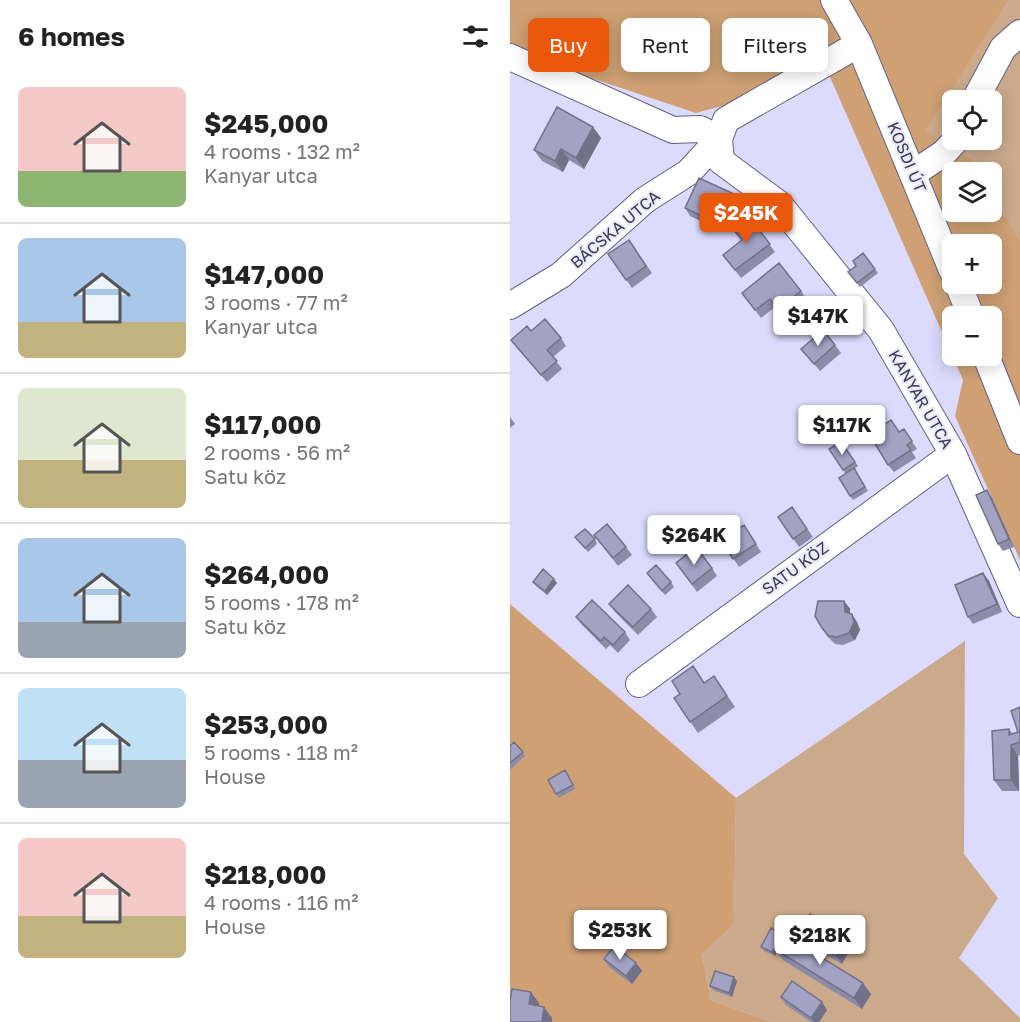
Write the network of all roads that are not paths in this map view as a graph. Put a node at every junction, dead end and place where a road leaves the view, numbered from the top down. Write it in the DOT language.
graph roads {
  1 [pos="834,0"];
  2 [pos="1020,33"];
  3 [pos="859,44"];
  4 [pos="510,57"];
  5 [pos="980,90"];
  6 [pos="719,139"];
  7 [pos="947,150"];
  8 [pos="915,173"];
  9 [pos="942,244"];
  10 [pos="510,306"];
  11 [pos="990,366"];
  12 [pos="1020,441"];
  13 [pos="953,454"];
  14 [pos="1020,604"];
  15 [pos="639,684"];
  1 -- 3 [label="street, KOSDI ÚT"];
  2 -- 5 [label="street"];
  3 -- 6 [label="street, BÁCSKA UTCA"];
  3 -- 8 [label="street, KOSDI ÚT"];
  4 -- 6 [label="street"];
  6 -- 10 [label="street, BÁCSKA UTCA"];
  6 -- 13 [label="street, KANYAR UTCA"];
  7 -- 8 [label="street"];
  8 -- 9 [label="street, KOSDI ÚT"];
  11 -- 12 [label="street"];
  13 -- 14 [label="street, KANYAR UTCA"];
  13 -- 15 [label="street, SATU KÖZ"];
}
